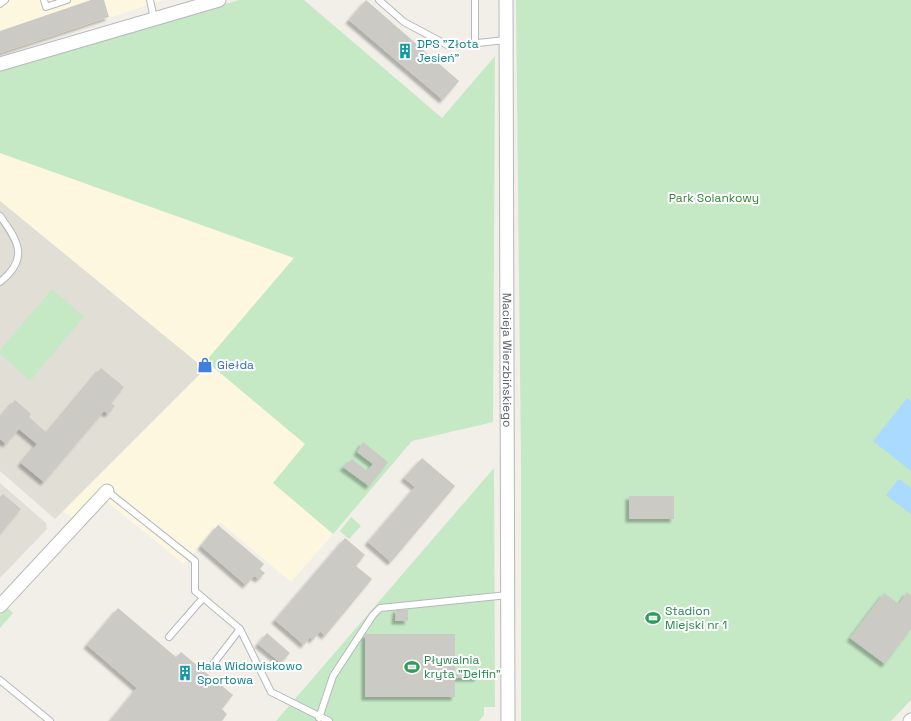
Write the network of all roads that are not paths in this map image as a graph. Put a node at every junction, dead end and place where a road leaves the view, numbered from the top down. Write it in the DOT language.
graph roads {
  1 [pos="44,0"];
  2 [pos="67,0"];
  3 [pos="150,0"];
  4 [pos="218,0"];
  5 [pos="379,0"];
  6 [pos="475,0"];
  7 [pos="506,0"];
  8 [pos="193,4"];
  9 [pos="154,19"];
  10 [pos="506,40"];
  11 [pos="474,44"];
  12 [pos="0,64"];
  13 [pos="0,216"];
  14 [pos="0,282"];
  15 [pos="107,491"];
  16 [pos="508,595"];
  17 [pos="203,598"];
  18 [pos="0,606"];
  19 [pos="240,629"];
  20 [pos="169,637"];
  21 [pos="210,668"];
  22 [pos="0,680"];
  23 [pos="319,718"];
  24 [pos="50,721"];
  25 [pos="329,721"];
  26 [pos="508,721"];
  1 -- 2 [label="lane"];
  3 -- 9 [label="lane"];
  4 -- 8 [label="street"];
  5 -- 11 [label="lane"];
  6 -- 11 [label="lane"];
  7 -- 10 [label="street, Macieja Wierzbińskiego"];
  8 -- 9 [label="street"];
  9 -- 12 [label="street"];
  10 -- 11 [label="lane"];
  10 -- 16 [label="street, Macieja Wierzbińskiego"];
  13 -- 14 [label="lane"];
  15 -- 17 [label="lane"];
  15 -- 18 [label="street"];
  16 -- 23 [label="lane"];
  16 -- 26 [label="street, Macieja Wierzbińskiego"];
  17 -- 19 [label="lane"];
  17 -- 20 [label="lane"];
  19 -- 21 [label="lane"];
  19 -- 23 [label="lane"];
  22 -- 24 [label="lane"];
  23 -- 25 [label="lane"];
}
